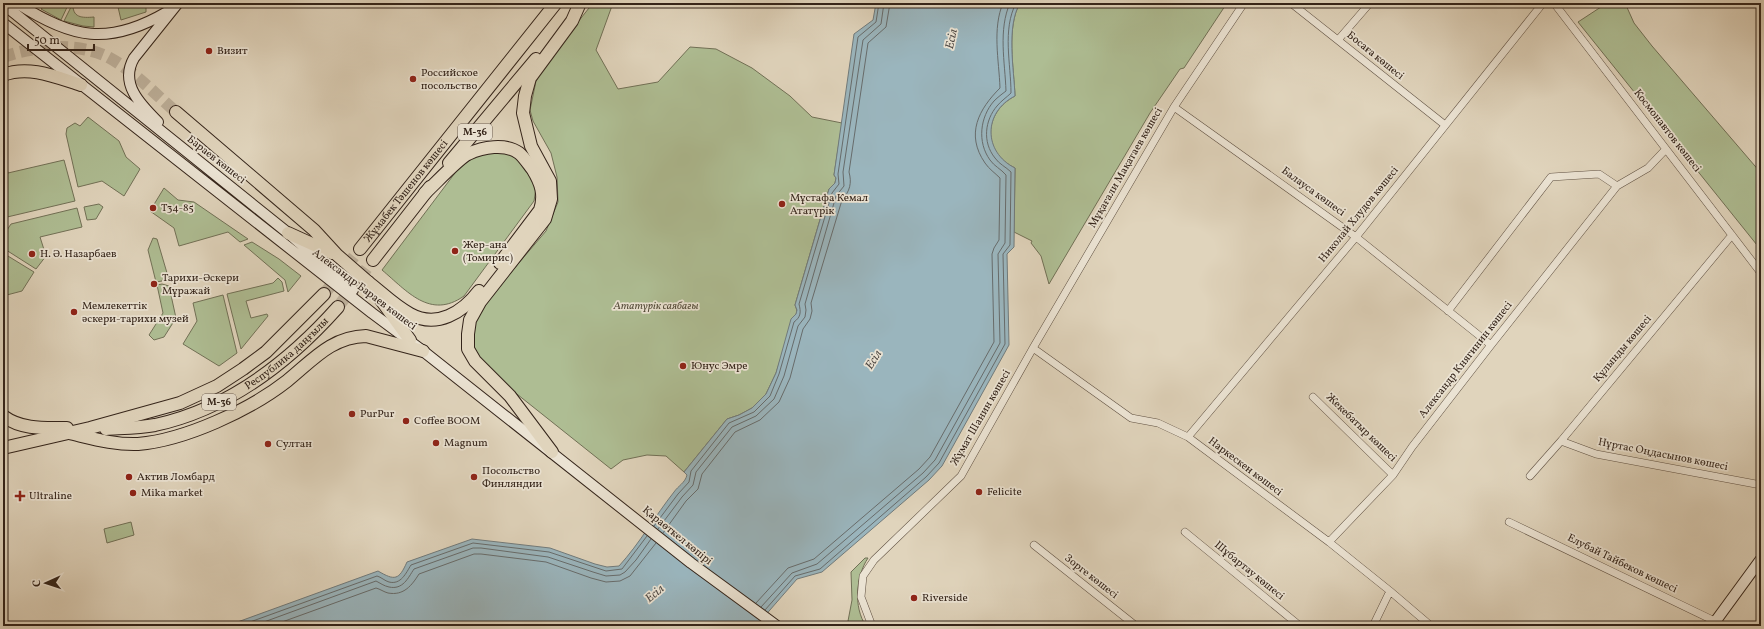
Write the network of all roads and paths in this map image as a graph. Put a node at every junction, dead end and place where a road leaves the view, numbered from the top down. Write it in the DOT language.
graph roads {
  1 [pos="17,3"];
  2 [pos="556,3"];
  3 [pos="576,3"];
  4 [pos="580,3"];
  5 [pos="1244,3"];
  6 [pos="1291,3"];
  7 [pos="1370,3"];
  8 [pos="1543,3"];
  9 [pos="1554,3"];
  10 [pos="3,4"];
  11 [pos="175,6"];
  12 [pos="3,23"];
  13 [pos="1338,40"];
  14 [pos="3,75"];
  15 [pos="81,85"];
  16 [pos="1174,107"];
  17 [pos="176,112"];
  18 [pos="1445,125"];
  19 [pos="1666,149"];
  20 [pos="187,152"];
  21 [pos="1617,186"];
  22 [pos="425,193"];
  23 [pos="288,233"];
  24 [pos="1732,235"];
  25 [pos="1356,237"];
  26 [pos="360,249"];
  27 [pos="337,255"];
  28 [pos="373,260"];
  29 [pos="1761,273"];
  30 [pos="368,282"];
  31 [pos="324,294"];
  32 [pos="338,307"];
  33 [pos="1448,311"];
  34 [pos="410,340"];
  35 [pos="1491,345"];
  36 [pos="1033,348"];
  37 [pos="423,350"];
  38 [pos="1313,397"];
  39 [pos="3,416"];
  40 [pos="90,428"];
  41 [pos="69,433"];
  42 [pos="1188,437"];
  43 [pos="1562,441"];
  44 [pos="3,448"];
  45 [pos="552,452"];
  46 [pos="1393,474"];
  47 [pos="1530,476"];
  48 [pos="1761,485"];
  49 [pos="632,515"];
  50 [pos="1509,522"];
  51 [pos="1185,532"];
  52 [pos="1329,542"];
  53 [pos="1034,545"];
  54 [pos="1761,559"];
  55 [pos="1390,590"];
  56 [pos="1718,624"];
  57 [pos="777,626"];
  58 [pos="872,626"];
  59 [pos="1136,626"];
  60 [pos="1300,626"];
  61 [pos="1373,626"];
  62 [pos="1431,626"];
  1 -- 11 [label="main road"];
  2 -- 26 [label="main road, Жұмабек Тәшенов көшесі / M-36"];
  3 -- 22 [label="main road, Жұмабек Тәшенов көшесі / M-36"];
  4 -- 45 [label="main road"];
  5 -- 16 [label="street, Мұқағали Мақатаев көшесі"];
  6 -- 13 [label="street, Босаға көшесі"];
  7 -- 13 [label="street"];
  8 -- 18 [label="street, Николай Хлудов көшесі"];
  9 -- 19 [label="street, Космонавтов көшесі"];
  10 -- 20 [label="main road, Бараев көшесі"];
  11 -- 20 [label="main road"];
  12 -- 15 [label="main road"];
  13 -- 18 [label="street, Босаға көшесі"];
  14 -- 15 [label="main road"];
  15 -- 34 [label="main road, Александр Бараев көшесі"];
  16 -- 25 [label="street, Балауса көшесі"];
  16 -- 36 [label="street, Мұқағали Мақатаев көшесі"];
  17 -- 27 [label="main road"];
  18 -- 25 [label="street, Николай Хлудов көшесі"];
  19 -- 21 [label="street, Александр Княгинин көшесі"];
  19 -- 24 [label="street, Космонавтов көшесі"];
  20 -- 23 [label="main road, Бараев көшесі"];
  21 -- 33 [label="street"];
  21 -- 35 [label="street, Александр Княгинин көшесі"];
  22 -- 28 [label="main road, Жұмабек Тәшенов көшесі / M-36"];
  22 -- 30 [label="main road"];
  23 -- 27 [label="main road"];
  23 -- 34 [label="main road, Бараев көшесі"];
  24 -- 29 [label="street, Космонавтов көшесі"];
  24 -- 43 [label="street, Құлынды көшесі"];
  25 -- 33 [label="street, Балауса көшесі"];
  25 -- 42 [label="street, Николай Хлудов көшесі"];
  27 -- 30 [label="main road"];
  30 -- 34 [label="main road"];
  31 -- 40 [label="main road, Республика даңғылы / M-36"];
  32 -- 41 [label="main road, Республика даңғылы / M-36"];
  33 -- 35 [label="street, Балауса көшесі"];
  34 -- 37 [label="main road, Александр Бараев көшесі"];
  35 -- 46 [label="street, Александр Княгинин көшесі"];
  36 -- 42 [label="street, Наркескен көшесі"];
  36 -- 58 [label="street, Жұмат Шанин көшесі"];
  37 -- 41 [label="main road"];
  37 -- 45 [label="main road, Александр Бараев көшесі"];
  38 -- 46 [label="street, Жекебатыр көшесі"];
  39 -- 40 [label="main road"];
  40 -- 41 [label="main road, Республика даңғылы / M-36"];
  41 -- 44 [label="main road, Республика даңғылы / M-36"];
  42 -- 52 [label="street, Наркескен көшесі"];
  43 -- 47 [label="street, Құлынды көшесі"];
  43 -- 48 [label="street, Нұртас Оңдасынов көшесі"];
  45 -- 49 [label="main road, Александр Бараев көшесі"];
  46 -- 52 [label="street, Александр Княгинин көшесі"];
  49 -- 57 [label="main road, Қараөткел көпірі"];
  50 -- 56 [label="street, Елубай Тайбеков көшесі"];
  51 -- 60 [label="street, Шұбартау көшесі"];
  52 -- 55 [label="street, Наркескен көшесі"];
  53 -- 59 [label="street, Зорге көшесі"];
  54 -- 56 [label="main road"];
  55 -- 61 [label="street"];
  55 -- 62 [label="street, Наркескен көшесі"];
}
